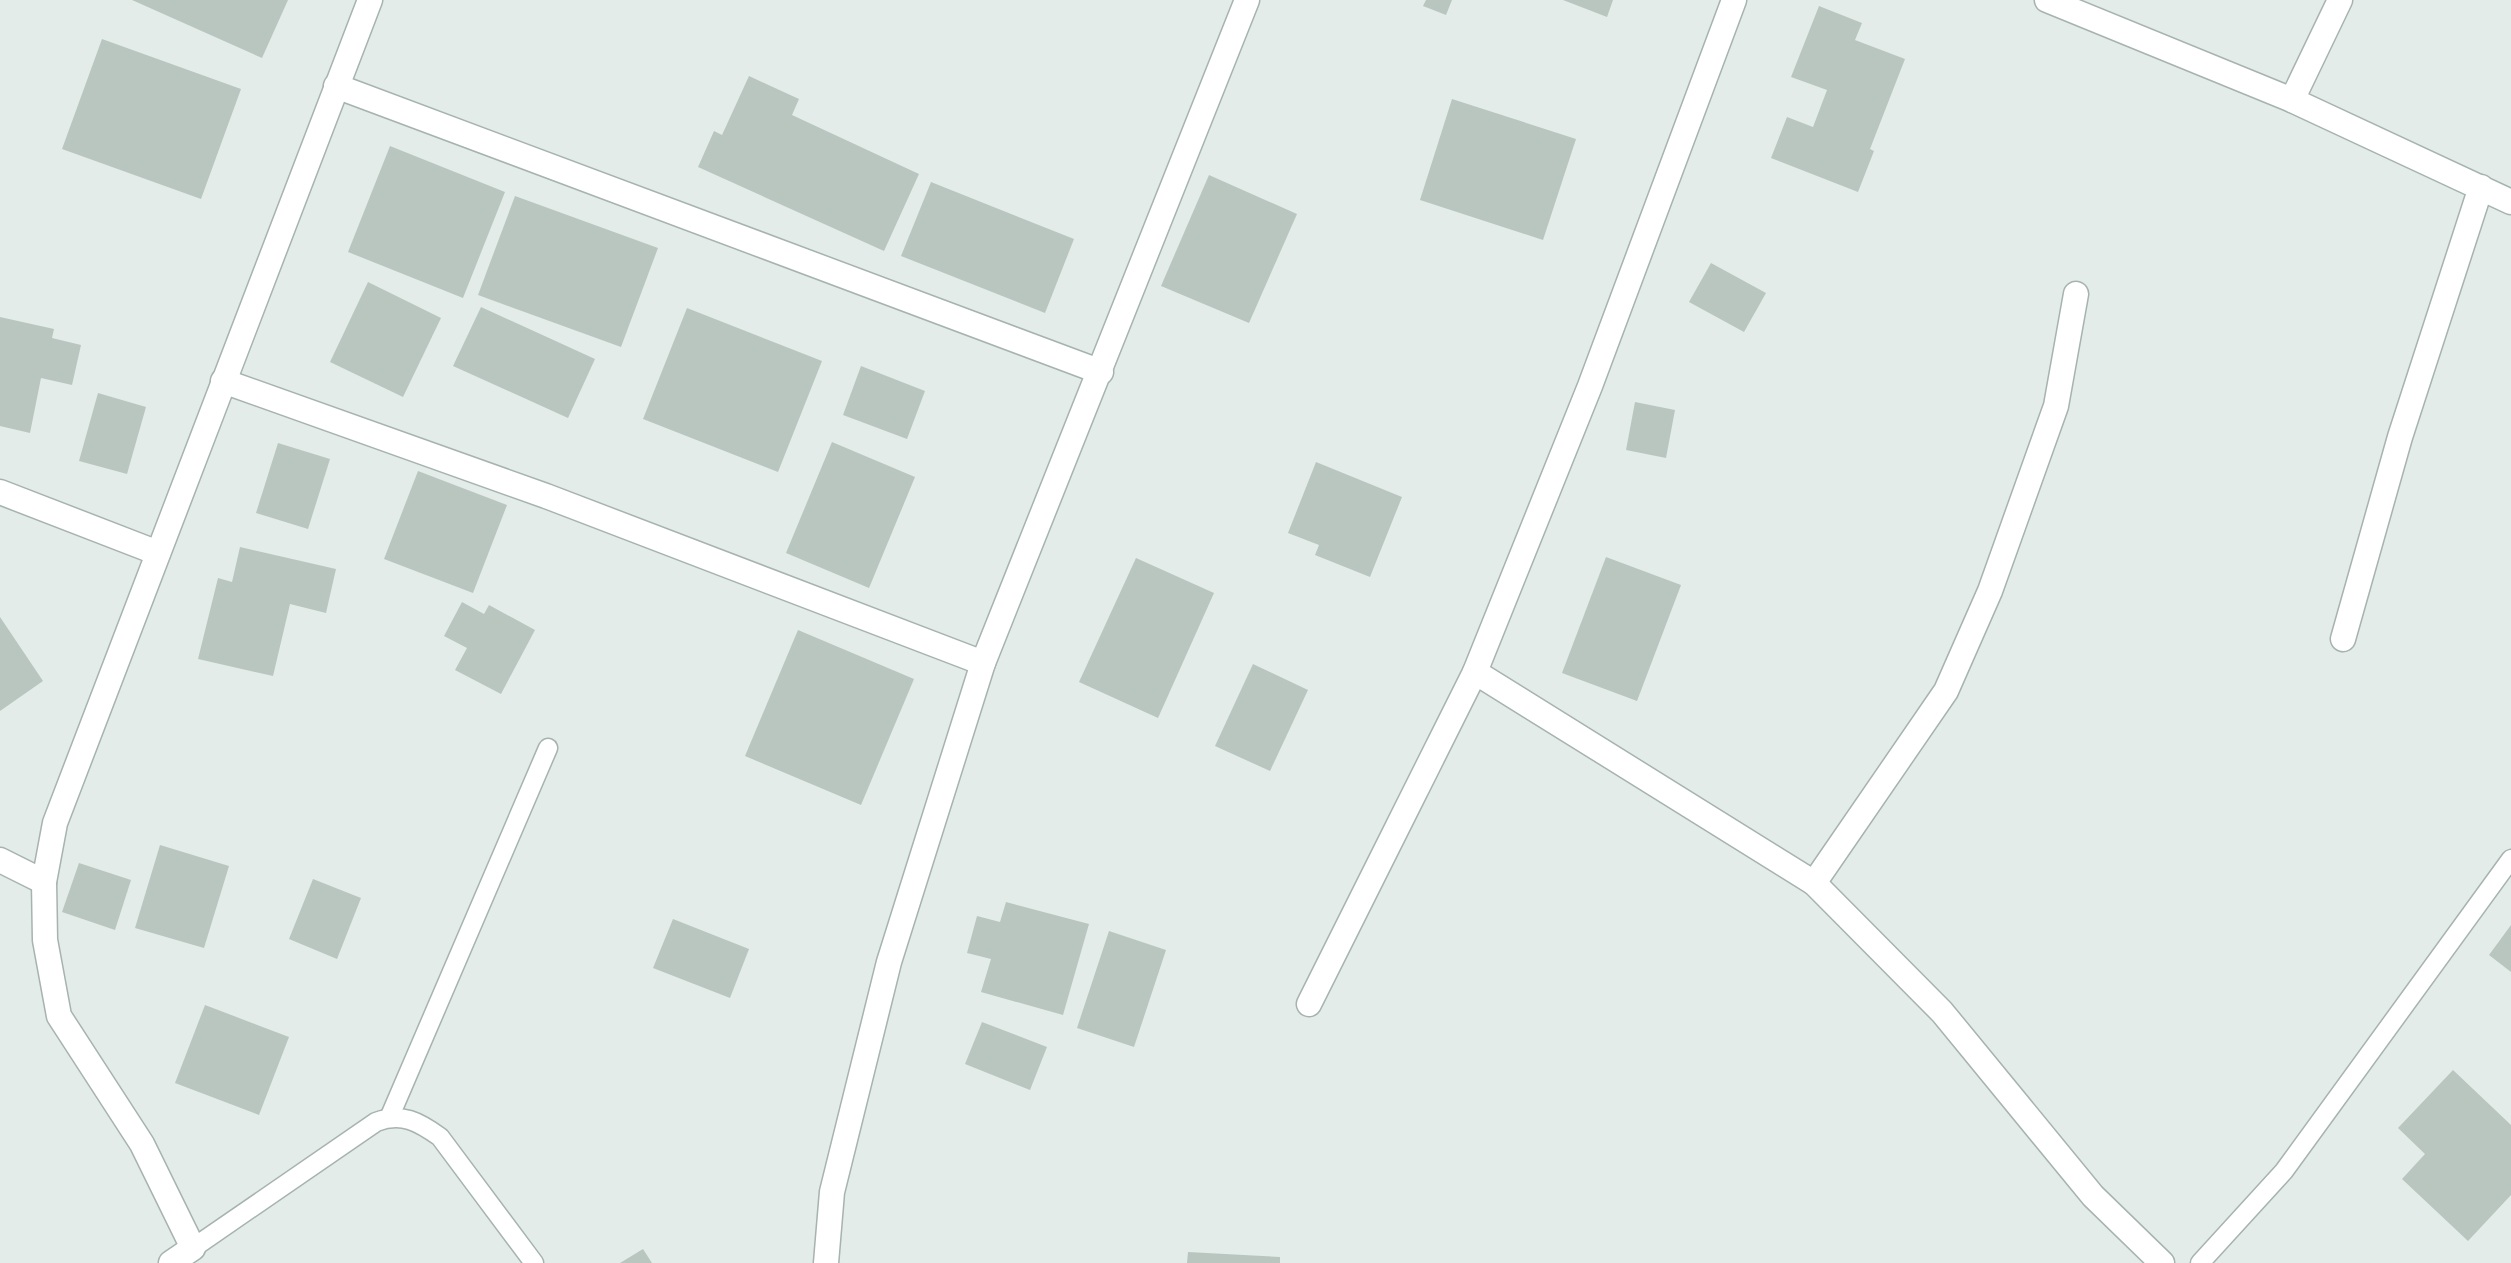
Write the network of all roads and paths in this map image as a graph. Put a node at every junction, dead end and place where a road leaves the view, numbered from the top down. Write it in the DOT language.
graph roads {
  1 [pos="370,0"];
  2 [pos="1247,0"];
  3 [pos="1734,0"];
  4 [pos="2047,0"];
  5 [pos="2340,0"];
  6 [pos="336,86"];
  7 [pos="2292,100"];
  8 [pos="2481,187"];
  9 [pos="2511,202"];
  10 [pos="2076,294"];
  11 [pos="1101,372"];
  12 [pos="223,381"];
  13 [pos="0,492"];
  14 [pos="158,553"];
  15 [pos="2343,639"];
  16 [pos="983,663"];
  17 [pos="1475,672"];
  18 [pos="548,748"];
  19 [pos="2511,859"];
  20 [pos="0,860"];
  21 [pos="44,882"];
  22 [pos="1814,883"];
  23 [pos="1309,1004"];
  24 [pos="390,1116"];
  25 [pos="193,1248"];
  26 [pos="171,1263"];
  27 [pos="534,1263"];
  28 [pos="826,1263"];
  29 [pos="2162,1263"];
  30 [pos="2200,1263"];
  1 -- 6 [label="street"];
  2 -- 11 [label="street"];
  3 -- 17 [label="street"];
  4 -- 7 [label="street"];
  5 -- 7 [label="street"];
  6 -- 11 [label="street"];
  6 -- 12 [label="street"];
  7 -- 8 [label="street"];
  8 -- 9 [label="street"];
  8 -- 15 [label="street"];
  10 -- 22 [label="street"];
  11 -- 16 [label="street"];
  12 -- 14 [label="street"];
  12 -- 16 [label="street"];
  13 -- 14 [label="street"];
  14 -- 21 [label="street"];
  16 -- 28 [label="street"];
  17 -- 22 [label="street"];
  17 -- 23 [label="street"];
  18 -- 24 [label="lane"];
  19 -- 30 [label="lane"];
  20 -- 21 [label="street"];
  21 -- 25 [label="street"];
  22 -- 29 [label="street"];
  24 -- 25 [label="lane"];
  24 -- 27 [label="lane"];
  25 -- 26 [label="street"];
}
